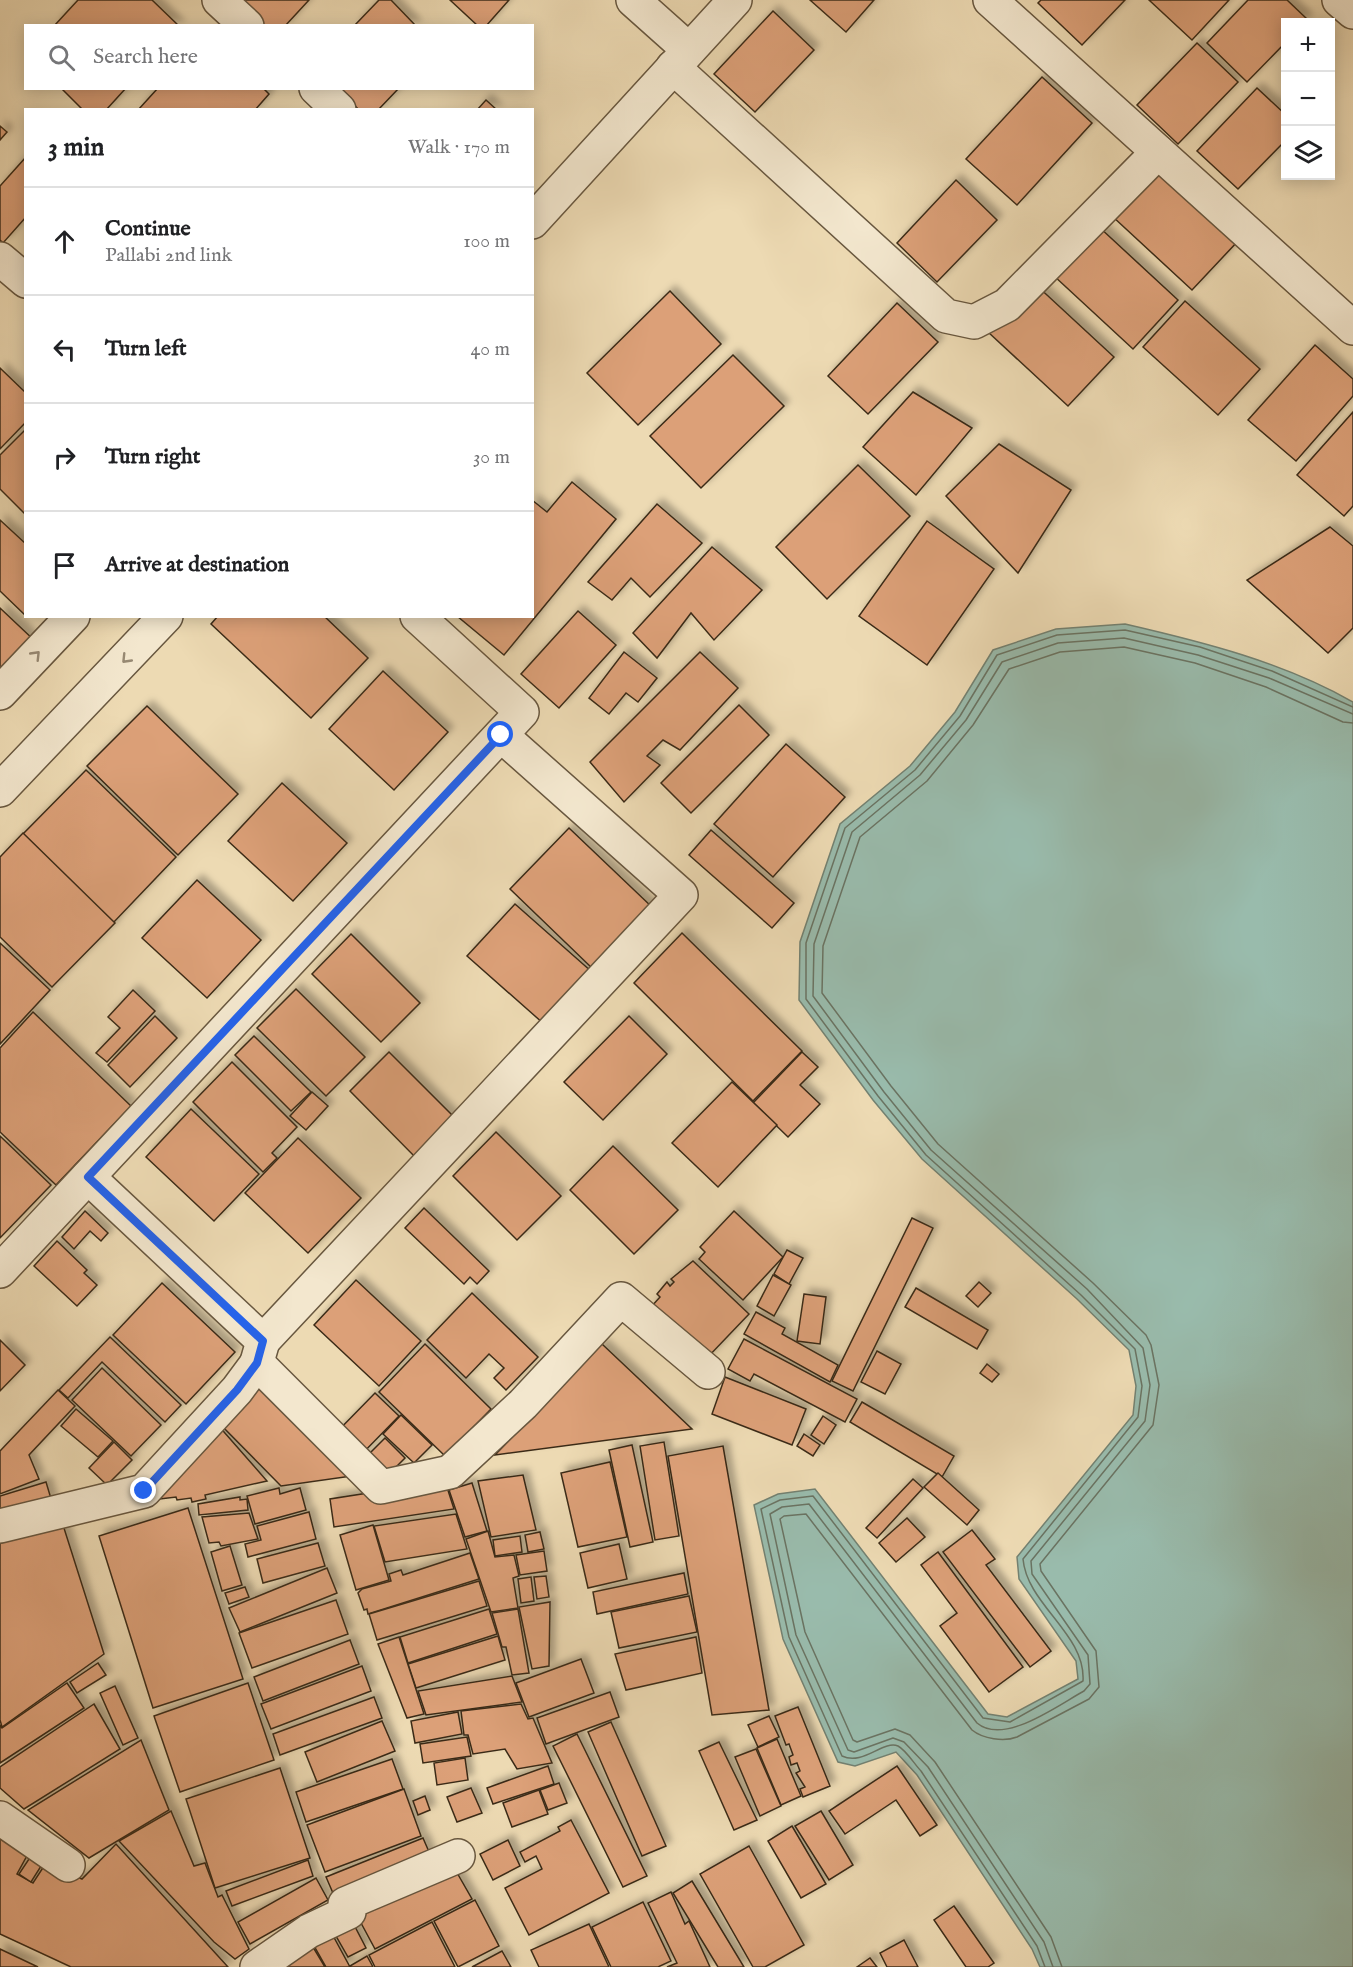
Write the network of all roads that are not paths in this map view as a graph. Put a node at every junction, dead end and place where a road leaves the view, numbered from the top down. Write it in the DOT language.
graph roads {
  1 [pos="219,0"];
  2 [pos="633,0"];
  3 [pos="735,0"];
  4 [pos="990,0"];
  5 [pos="1339,0"];
  6 [pos="1353,12"];
  7 [pos="245,24"];
  8 [pos="681,59"];
  9 [pos="318,90"];
  10 [pos="337,108"];
  11 [pos="1158,152"];
  12 [pos="534,220"];
  13 [pos="0,259"];
  14 [pos="24,278"];
  15 [pos="1353,328"];
  16 [pos="71,618"];
  17 [pos="164,618"];
  18 [pos="419,618"];
  19 [pos="0,693"];
  20 [pos="501,735"];
  21 [pos="0,790"];
  22 [pos="88,1177"];
  23 [pos="0,1271"];
  24 [pos="260,1352"];
  25 [pos="708,1372"];
  26 [pos="0,1526"];
  27 [pos="0,1818"];
  28 [pos="458,1856"];
  29 [pos="68,1865"];
  30 [pos="256,1967"];
  1 -- 7 [label="street"];
  2 -- 8 [label="street"];
  3 -- 8 [label="street"];
  4 -- 11 [label="street"];
  5 -- 6 [label="street"];
  8 -- 11 [label="street"];
  8 -- 12 [label="street"];
  9 -- 10 [label="street"];
  11 -- 15 [label="street"];
  13 -- 14 [label="street"];
  19 -- 16 [label="street, one-way"];
  17 -- 21 [label="street, one-way"];
  18 -- 20 [label="street"];
  20 -- 22 [label="street"];
  20 -- 24 [label="street"];
  22 -- 23 [label="street"];
  22 -- 24 [label="street"];
  24 -- 25 [label="street"];
  24 -- 26 [label="street"];
  27 -- 29 [label="street"];
  28 -- 30 [label="street"];
}
